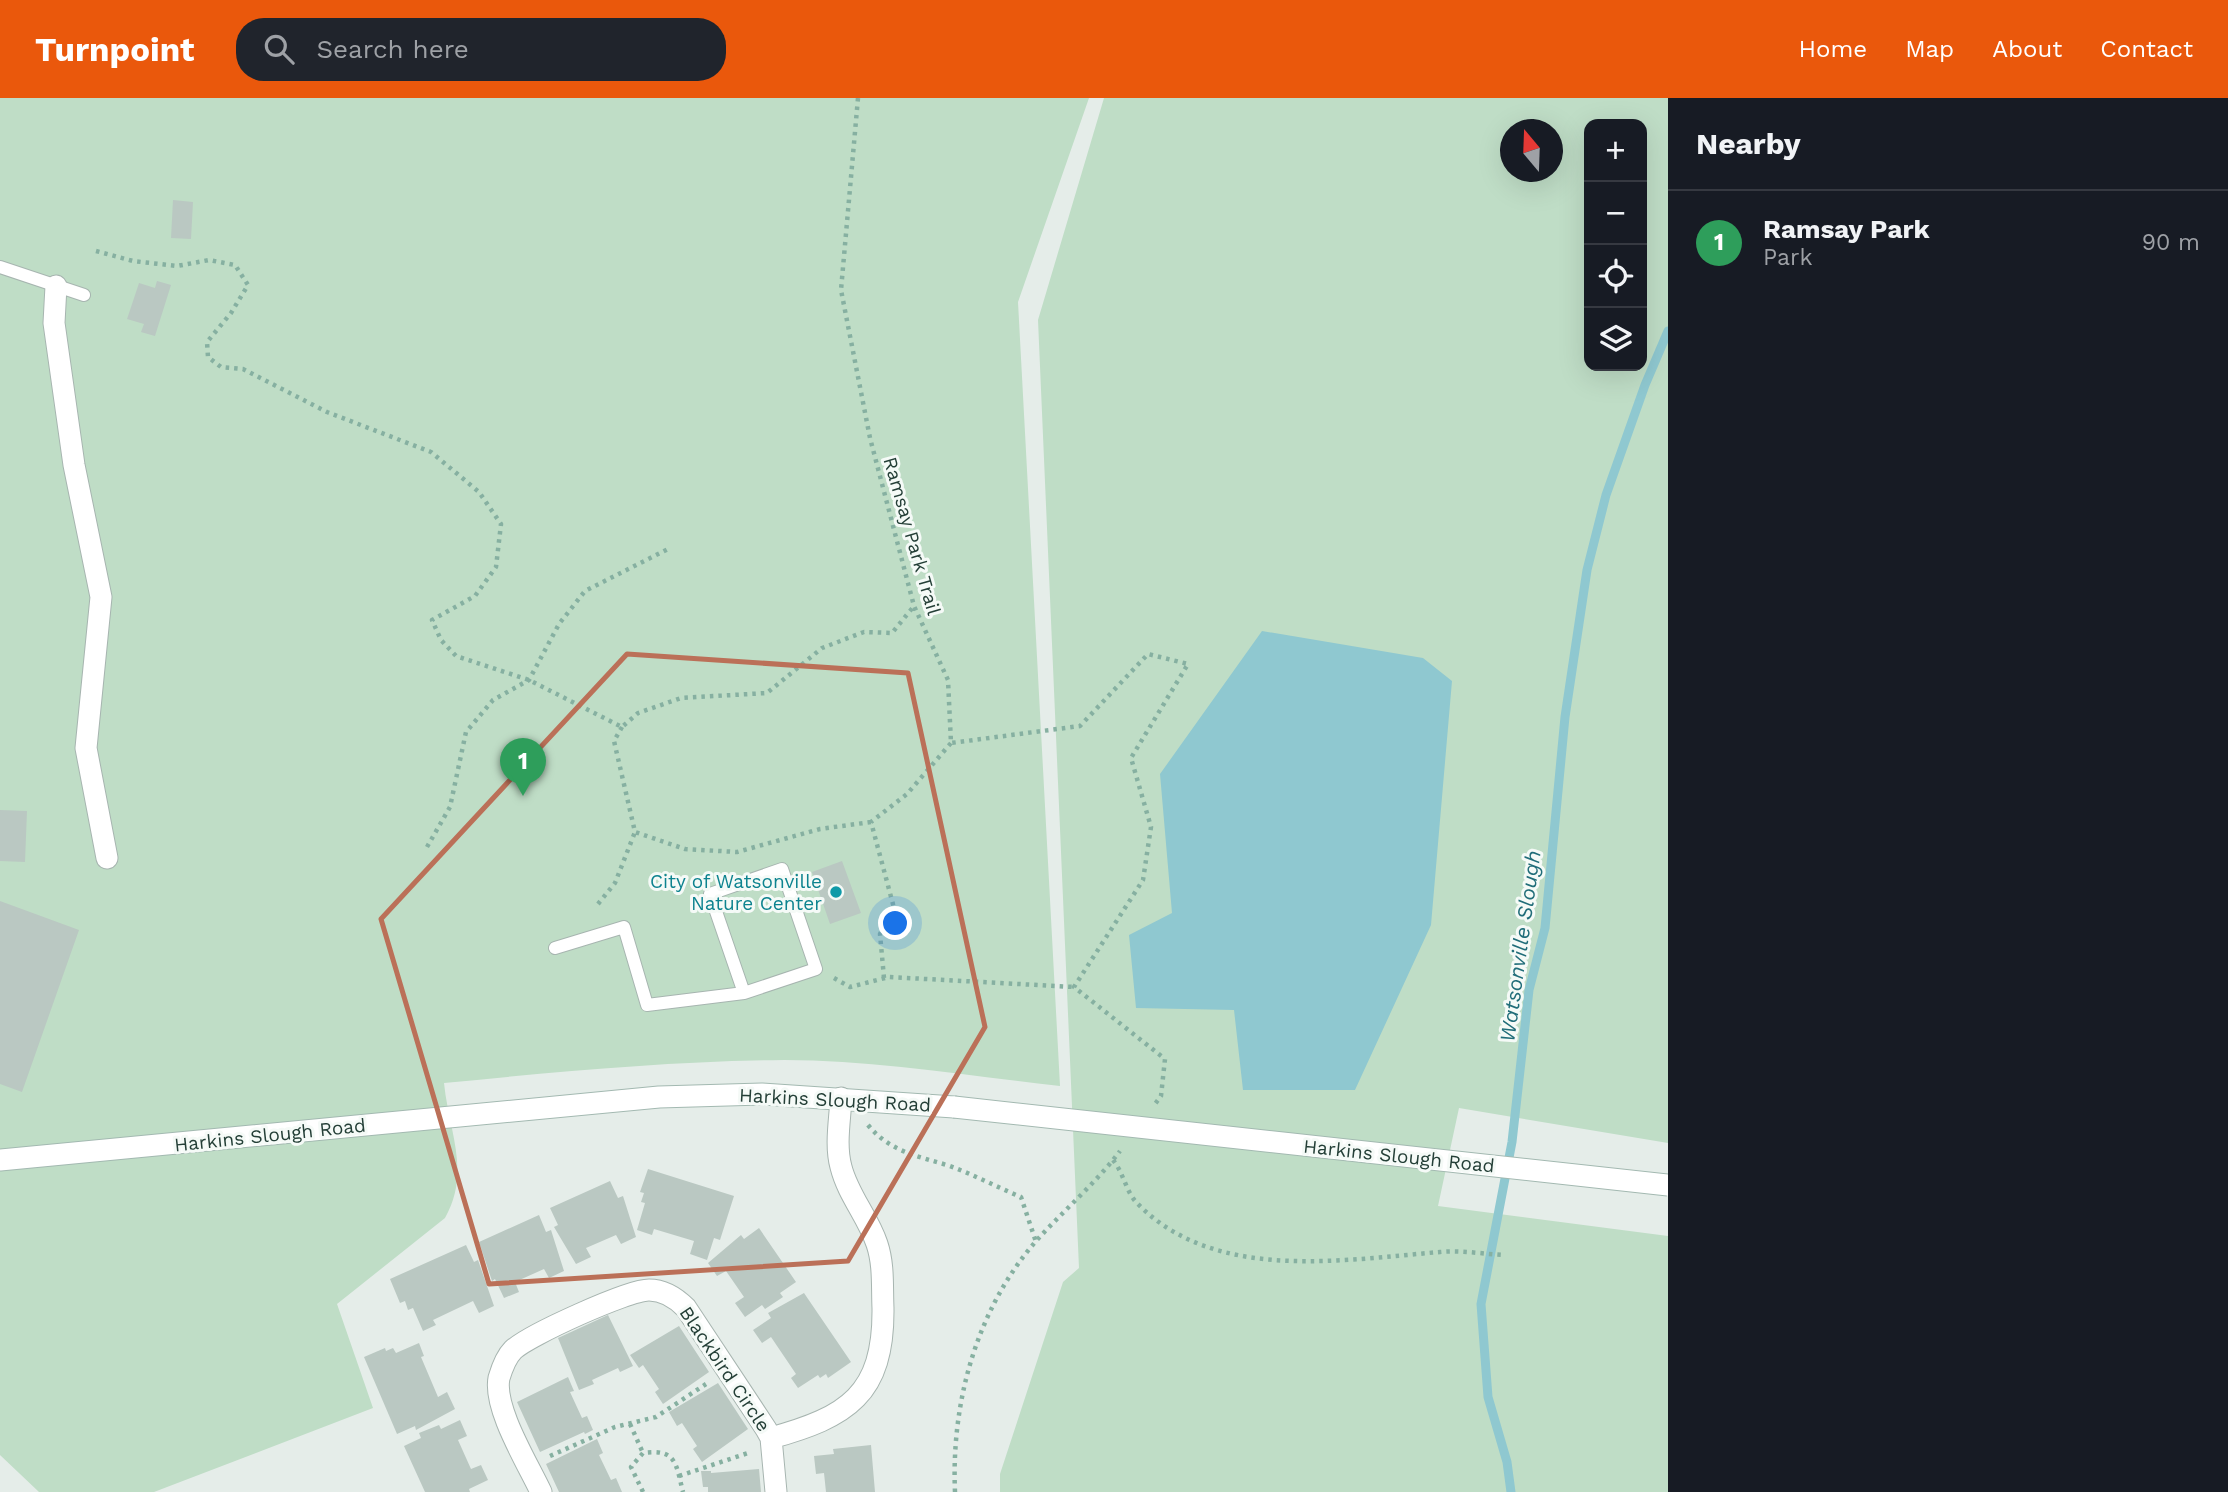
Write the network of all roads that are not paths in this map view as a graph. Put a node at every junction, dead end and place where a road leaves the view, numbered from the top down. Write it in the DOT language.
graph roads {
  1 [pos="0,267"];
  2 [pos="56,286"];
  3 [pos="84,295"];
  4 [pos="107,858"];
  5 [pos="555,948"];
  6 [pos="744,993"];
  7 [pos="843,1098"];
  8 [pos="0,1160"];
  9 [pos="1668,1185"];
  10 [pos="771,1441"];
  11 [pos="541,1492"];
  12 [pos="776,1492"];
  1 -- 2 [label="lane"];
  2 -- 3 [label="lane"];
  2 -- 4 [label="main road"];
  5 -- 6 [label="lane"];
  6 -- 6 [label="lane"];
  7 -- 8 [label="main road, Harkins Slough Road"];
  7 -- 9 [label="main road, Harkins Slough Road, bridge"];
  7 -- 10 [label="main road, Blackbird Circle"];
  10 -- 11 [label="main road, Blackbird Circle"];
  10 -- 12 [label="main road, Blackbird Circle"];
}
